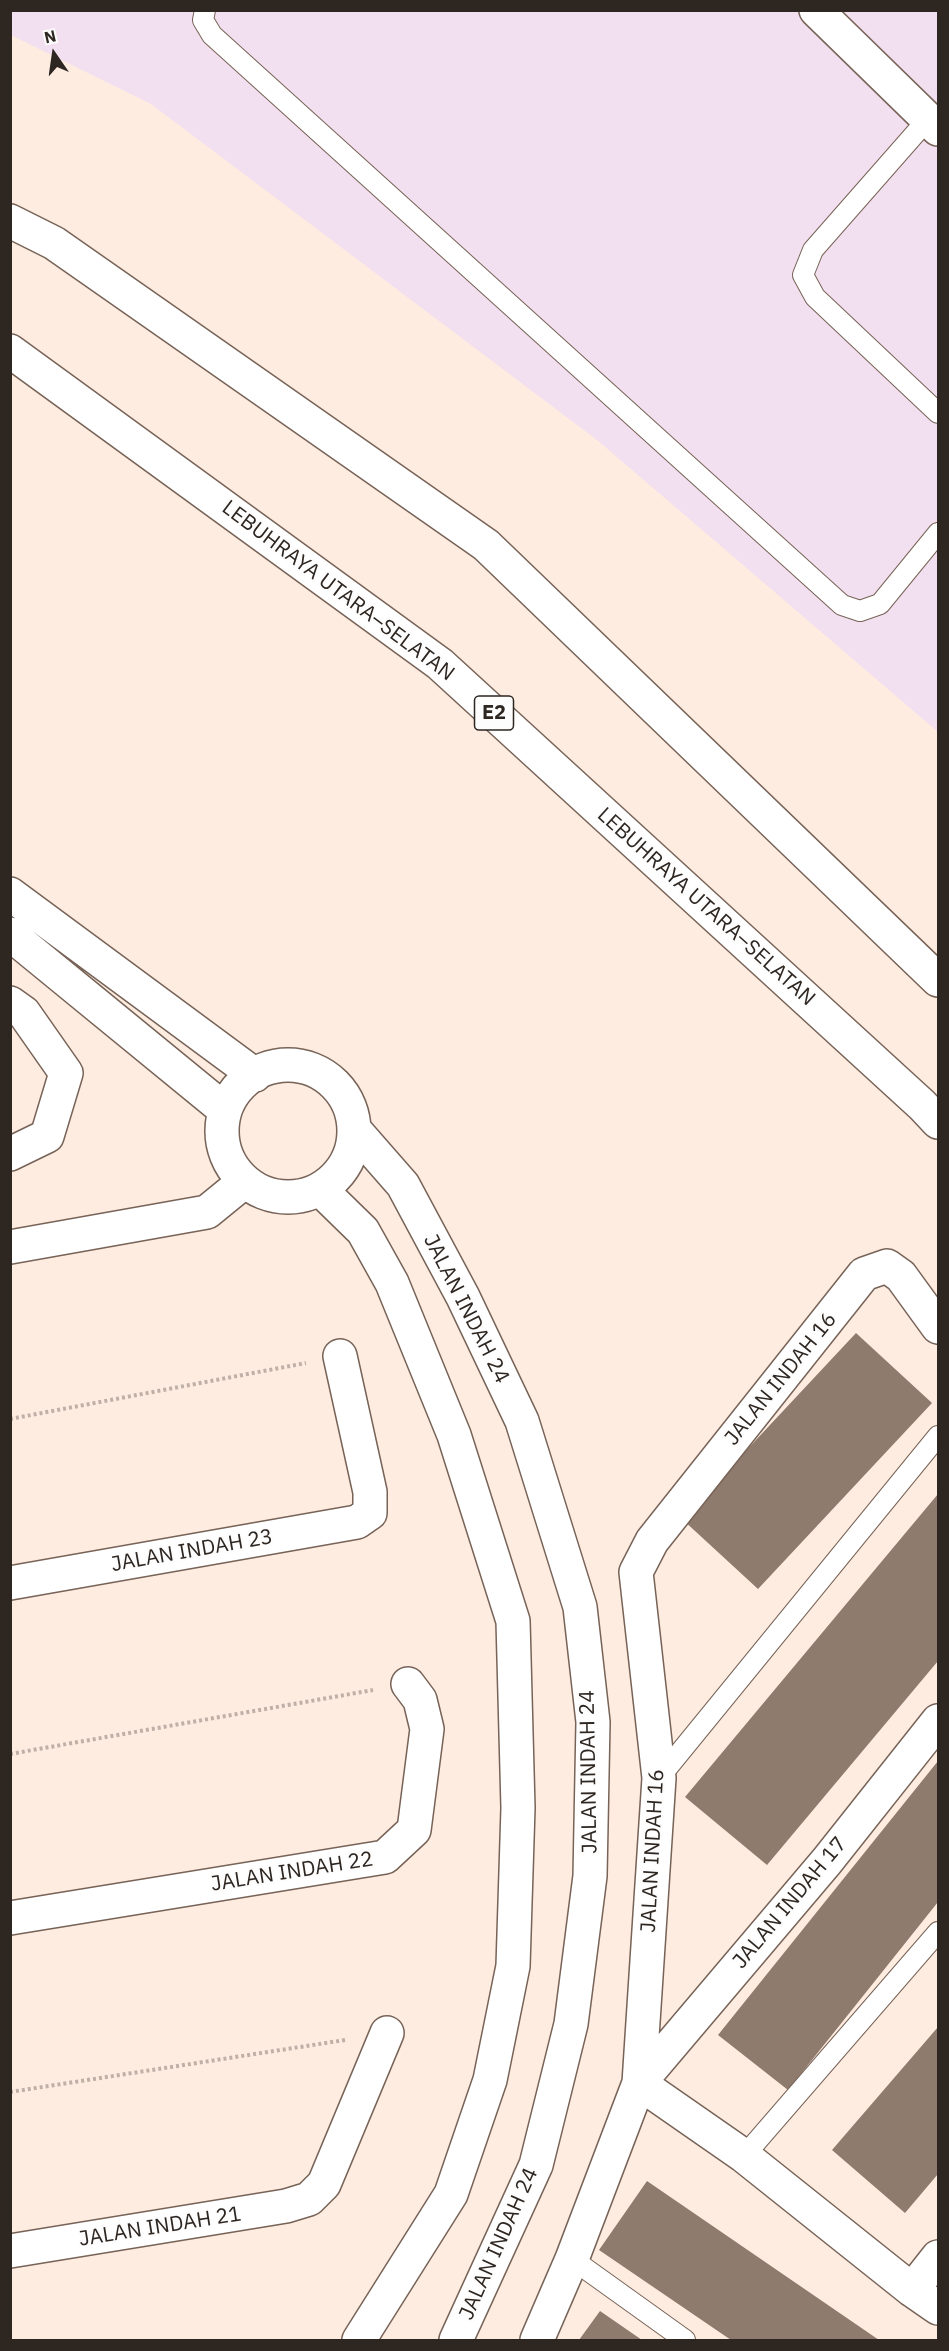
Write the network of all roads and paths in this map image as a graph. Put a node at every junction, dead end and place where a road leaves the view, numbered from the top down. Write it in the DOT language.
graph roads {
  1 [pos="205,10"];
  2 [pos="816,10"];
  3 [pos="933,124"];
  4 [pos="10,221"];
  5 [pos="10,351"];
  6 [pos="939,412"];
  7 [pos="939,533"];
  8 [pos="10,894"];
  9 [pos="10,934"];
  10 [pos="939,980"];
  11 [pos="10,1003"];
  12 [pos="255,1075"];
  13 [pos="225,1110"];
  14 [pos="939,1122"];
  15 [pos="354,1129"];
  16 [pos="10,1154"];
  17 [pos="246,1181"];
  18 [pos="320,1189"];
  19 [pos="10,1247"];
  20 [pos="939,1327"];
  21 [pos="340,1356"];
  22 [pos="10,1419"];
  23 [pos="939,1436"];
  24 [pos="10,1583"];
  25 [pos="408,1684"];
  26 [pos="939,1721"];
  27 [pos="10,1754"];
  28 [pos="659,1778"];
  29 [pos="10,1918"];
  30 [pos="939,1932"];
  31 [pos="387,2033"];
  32 [pos="639,2083"];
  33 [pos="10,2092"];
  34 [pos="744,2156"];
  35 [pos="10,2251"];
  36 [pos="939,2257"];
  37 [pos="572,2259"];
  38 [pos="925,2299"];
  39 [pos="358,2340"];
  40 [pos="456,2340"];
  41 [pos="537,2340"];
  42 [pos="685,2340"];
  1 -- 7 [label="lane"];
  2 -- 3 [label="main road"];
  3 -- 6 [label="lane"];
  4 -- 10 [label="main road"];
  5 -- 14 [label="main road, LEBUHRAYA UTARA–SELATAN / E2"];
  8 -- 12 [label="main road"];
  9 -- 13 [label="main road"];
  11 -- 16 [label="main road"];
  12 -- 13 [label="main road"];
  12 -- 15 [label="main road"];
  13 -- 17 [label="main road"];
  15 -- 18 [label="main road"];
  15 -- 40 [label="main road, JALAN INDAH 24"];
  17 -- 18 [label="main road"];
  17 -- 19 [label="main road"];
  18 -- 39 [label="main road"];
  20 -- 28 [label="main road, JALAN INDAH 16"];
  21 -- 22 [label="path"];
  21 -- 24 [label="main road, JALAN INDAH 23"];
  23 -- 28 [label="lane"];
  25 -- 27 [label="path"];
  25 -- 29 [label="main road, JALAN INDAH 22"];
  26 -- 32 [label="main road, JALAN INDAH 17"];
  28 -- 32 [label="main road, JALAN INDAH 16"];
  30 -- 34 [label="lane"];
  31 -- 33 [label="path"];
  31 -- 35 [label="main road, JALAN INDAH 21"];
  32 -- 34 [label="main road"];
  32 -- 37 [label="main road"];
  34 -- 38 [label="main road"];
  36 -- 38 [label="main road"];
  37 -- 41 [label="main road"];
  37 -- 42 [label="lane"];
}
